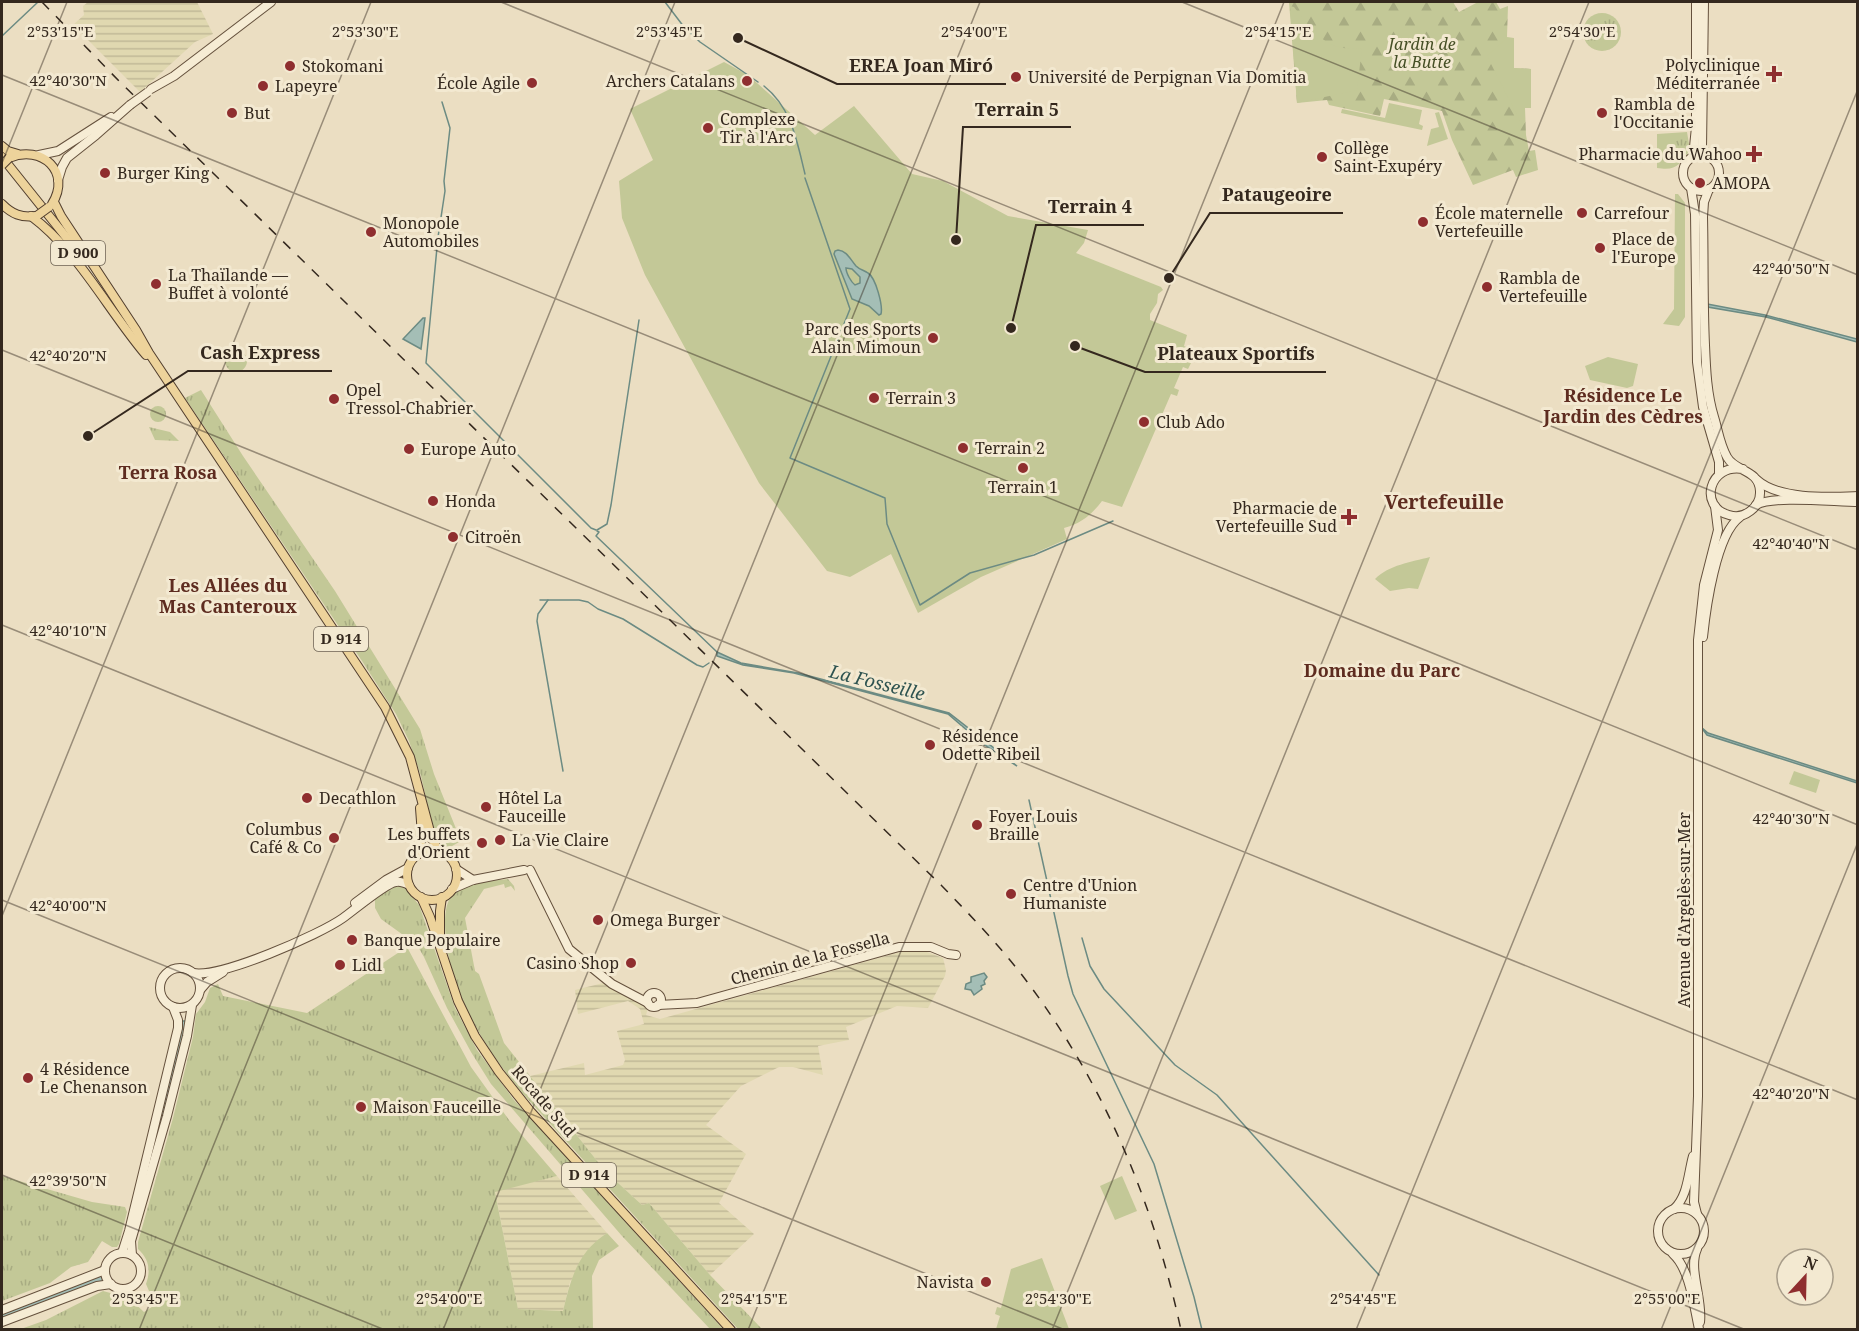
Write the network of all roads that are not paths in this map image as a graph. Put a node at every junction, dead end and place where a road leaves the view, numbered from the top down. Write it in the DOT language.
graph roads {
  1 [pos="263,2"];
  2 [pos="271,2"];
  3 [pos="1696,2"];
  4 [pos="1704,2"];
  5 [pos="149,90"];
  6 [pos="128,107"];
  7 [pos="2,146"];
  8 [pos="19,154"];
  9 [pos="39,155"];
  10 [pos="1693,157"];
  11 [pos="1708,157"];
  12 [pos="3,160"];
  13 [pos="58,180"];
  14 [pos="1691,188"];
  15 [pos="1709,189"];
  16 [pos="2,204"];
  17 [pos="52,205"];
  18 [pos="11,212"];
  19 [pos="2,216"];
  20 [pos="34,216"];
  21 [pos="147,354"];
  22 [pos="1743,469"];
  23 [pos="1719,474"];
  24 [pos="1757,480"];
  25 [pos="1857,496"];
  26 [pos="1857,502"];
  27 [pos="1756,505"];
  28 [pos="1715,506"];
  29 [pos="1741,516"];
  30 [pos="1698,678"];
  31 [pos="419,792"];
  32 [pos="440,852"];
  33 [pos="419,854"];
  34 [pos="408,868"];
  35 [pos="456,869"];
  36 [pos="473,880"];
  37 [pos="409,885"];
  38 [pos="452,889"];
  39 [pos="422,897"];
  40 [pos="442,897"];
  41 [pos="314,933"];
  42 [pos="441,951"];
  43 [pos="953,957"];
  44 [pos="230,968"];
  45 [pos="193,973"];
  46 [pos="201,989"];
  47 [pos="192,1005"];
  48 [pos="173,1007"];
  49 [pos="1696,1142"];
  50 [pos="1673,1210"];
  51 [pos="1697,1214"];
  52 [pos="1697,1249"];
  53 [pos="122,1253"];
  54 [pos="1672,1253"];
  55 [pos="132,1255"];
  56 [pos="105,1270"];
  57 [pos="111,1284"];
  58 [pos="2,1310"];
  59 [pos="2,1322"];
  60 [pos="731,1329"];
  61 [pos="1699,1329"];
  1 -- 5 [label="main road"];
  2 -- 5 [label="main road"];
  3 -- 10 [label="main road"];
  4 -- 11 [label="main road"];
  5 -- 6 [label="main road, bridge"];
  6 -- 9 [label="main road"];
  6 -- 13 [label="main road"];
  7 -- 8 [label="main road"];
  8 -- 9 [label="main road"];
  8 -- 12 [label="main road"];
  9 -- 13 [label="main road"];
  10 -- 11 [label="main road"];
  10 -- 14 [label="main road"];
  11 -- 15 [label="main road"];
  12 -- 21 [label="main road, D 900"];
  13 -- 17 [label="main road"];
  14 -- 15 [label="main road"];
  14 -- 23 [label="main road"];
  15 -- 22 [label="main road"];
  16 -- 18 [label="main road"];
  17 -- 20 [label="main road, bridge"];
  17 -- 21 [label="main road, D 914"];
  18 -- 19 [label="main road"];
  18 -- 20 [label="main road"];
  20 -- 21 [label="main road, D 914"];
  21 -- 31 [label="main road, D 914"];
  22 -- 23 [label="main road"];
  22 -- 24 [label="main road"];
  23 -- 28 [label="main road"];
  24 -- 25 [label="main road"];
  24 -- 27 [label="main road"];
  26 -- 27 [label="main road"];
  27 -- 29 [label="main road"];
  28 -- 29 [label="main road"];
  28 -- 30 [label="main road, Avenue d'Argelès-sur-Mer"];
  29 -- 30 [label="main road, Avenue d'Argelès-sur-Mer"];
  30 -- 49 [label="main road, Avenue d'Argelès-sur-Mer"];
  31 -- 32 [label="main road, D 914"];
  31 -- 33 [label="main road, D 914"];
  32 -- 33 [label="main road"];
  32 -- 35 [label="main road"];
  33 -- 34 [label="main road"];
  34 -- 37 [label="main road"];
  34 -- 41 [label="main road"];
  35 -- 36 [label="main road"];
  35 -- 38 [label="main road"];
  36 -- 38 [label="main road"];
  36 -- 43 [label="main road, Chemin de la Fossella"];
  37 -- 39 [label="main road"];
  37 -- 41 [label="main road"];
  38 -- 40 [label="main road"];
  39 -- 40 [label="main road"];
  39 -- 42 [label="main road, D 914"];
  40 -- 42 [label="main road, D 914"];
  41 -- 44 [label="main road"];
  42 -- 60 [label="main road, Rocade Sud / D 914"];
  44 -- 45 [label="main road"];
  44 -- 46 [label="main road"];
  45 -- 46 [label="main road"];
  45 -- 48 [label="main road"];
  46 -- 47 [label="main road"];
  47 -- 48 [label="main road"];
  47 -- 55 [label="main road"];
  48 -- 53 [label="main road"];
  49 -- 50 [label="main road, Avenue d'Argelès-sur-Mer"];
  49 -- 51 [label="main road, Avenue d'Argelès-sur-Mer"];
  50 -- 51 [label="main road"];
  50 -- 54 [label="main road"];
  51 -- 52 [label="main road"];
  52 -- 54 [label="main road"];
  52 -- 61 [label="main road"];
  53 -- 55 [label="main road"];
  53 -- 56 [label="main road"];
  54 -- 61 [label="main road"];
  55 -- 57 [label="main road"];
  56 -- 57 [label="main road"];
  56 -- 58 [label="main road"];
  57 -- 59 [label="main road"];
}
